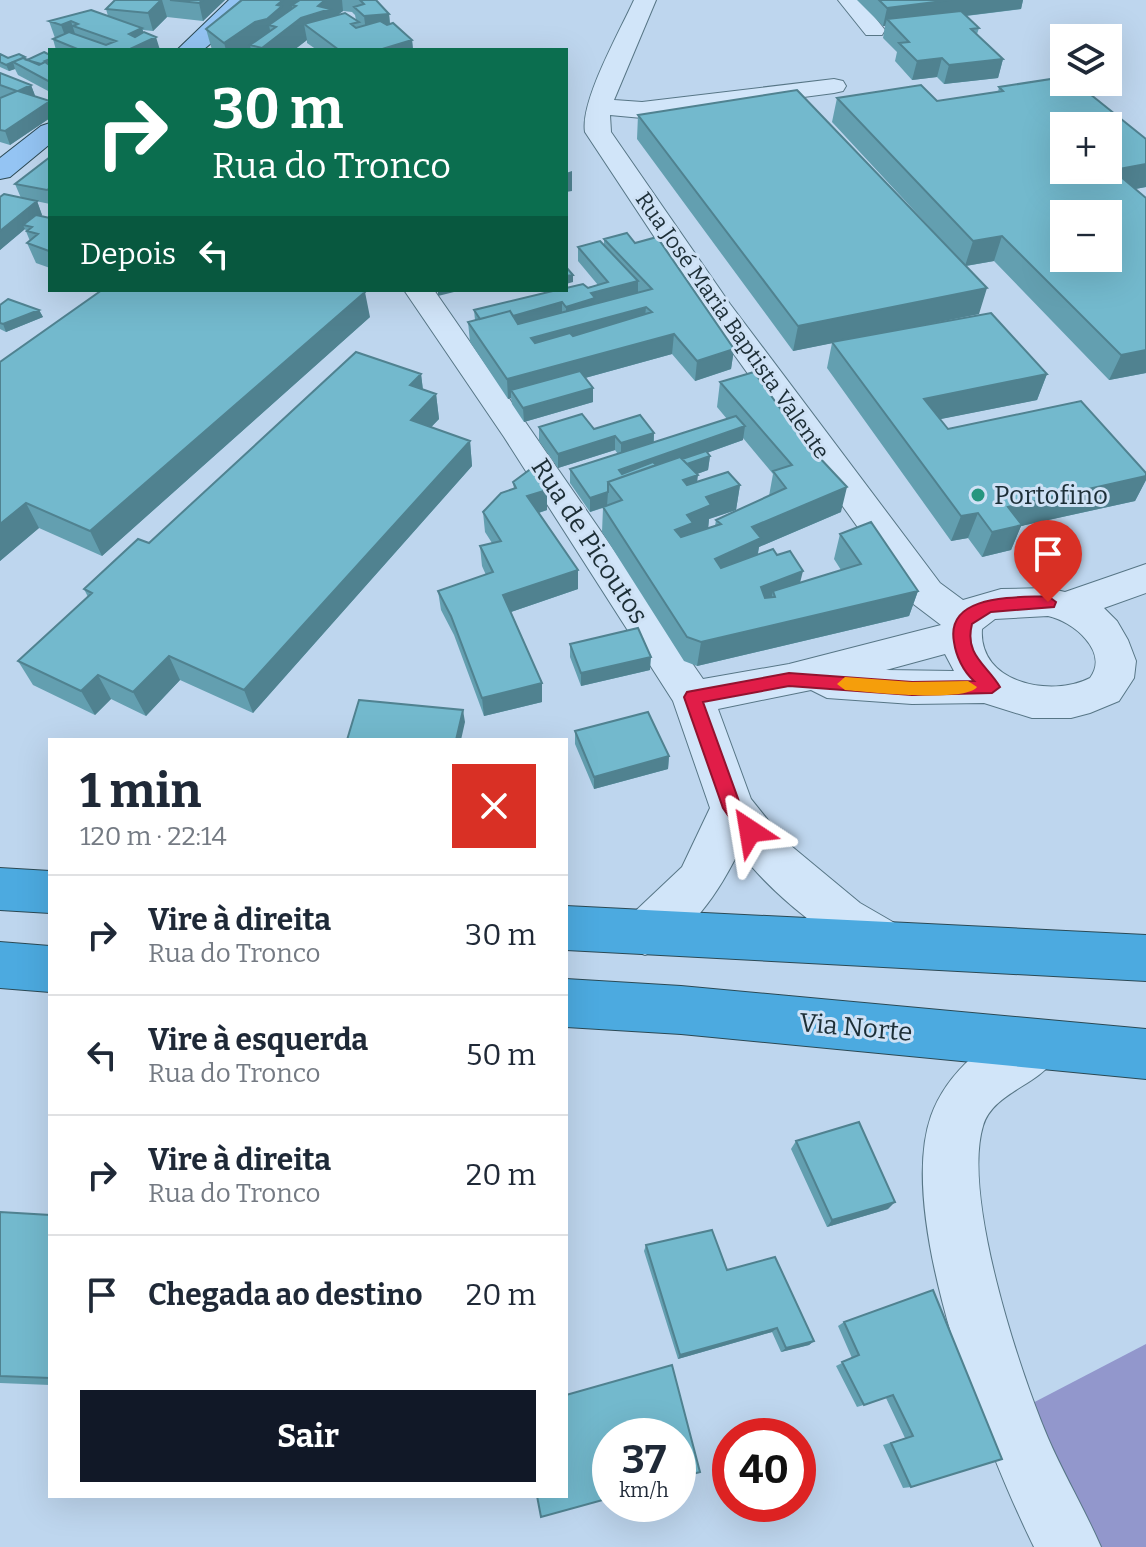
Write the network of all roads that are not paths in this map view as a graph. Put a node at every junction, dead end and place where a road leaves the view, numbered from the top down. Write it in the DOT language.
graph roads {
  1 [pos="241,0"];
  2 [pos="645,0"];
  3 [pos="849,0"];
  4 [pos="874,30"];
  5 [pos="191,48"];
  6 [pos="834,86"];
  7 [pos="600,107"];
  8 [pos="48,133"];
  9 [pos="0,171"];
  10 [pos="420,292"];
  11 [pos="1146,578"];
  12 [pos="1069,605"];
  13 [pos="962,628"];
  14 [pos="789,680"];
  15 [pos="1128,686"];
  16 [pos="992,687"];
  17 [pos="693,697"];
  18 [pos="732,808"];
  19 [pos="0,889"];
  20 [pos="48,892"];
  21 [pos="568,928"];
  22 [pos="645,933"];
  23 [pos="888,945"];
  24 [pos="1146,958"];
  25 [pos="0,965"];
  26 [pos="48,969"];
  27 [pos="568,1003"];
  28 [pos="1023,1053"];
  29 [pos="1146,1054"];
  30 [pos="1068,1547"];
  1 -- 5 [label="main road"];
  2 -- 7 [label="street"];
  3 -- 4 [label="street"];
  6 -- 7 [label="street"];
  7 -- 13 [label="street, Rua José Maria Baptista Valente"];
  8 -- 9 [label="main road"];
  10 -- 17 [label="street, Rua de Picoutos"];
  11 -- 12 [label="street"];
  12 -- 13 [label="street"];
  12 -- 15 [label="street"];
  13 -- 14 [label="street"];
  13 -- 16 [label="street"];
  14 -- 16 [label="street"];
  14 -- 17 [label="street"];
  15 -- 16 [label="street"];
  17 -- 18 [label="street, Rua de Picoutos"];
  18 -- 22 [label="street"];
  18 -- 23 [label="street, Rua de Picoutos"];
  19 -- 20 [label="highway"];
  21 -- 22 [label="highway"];
  22 -- 23 [label="highway"];
  23 -- 24 [label="highway"];
  25 -- 26 [label="highway"];
  27 -- 28 [label="highway, Via Norte"];
  28 -- 29 [label="highway, Via Norte"];
  28 -- 30 [label="street"];
}
